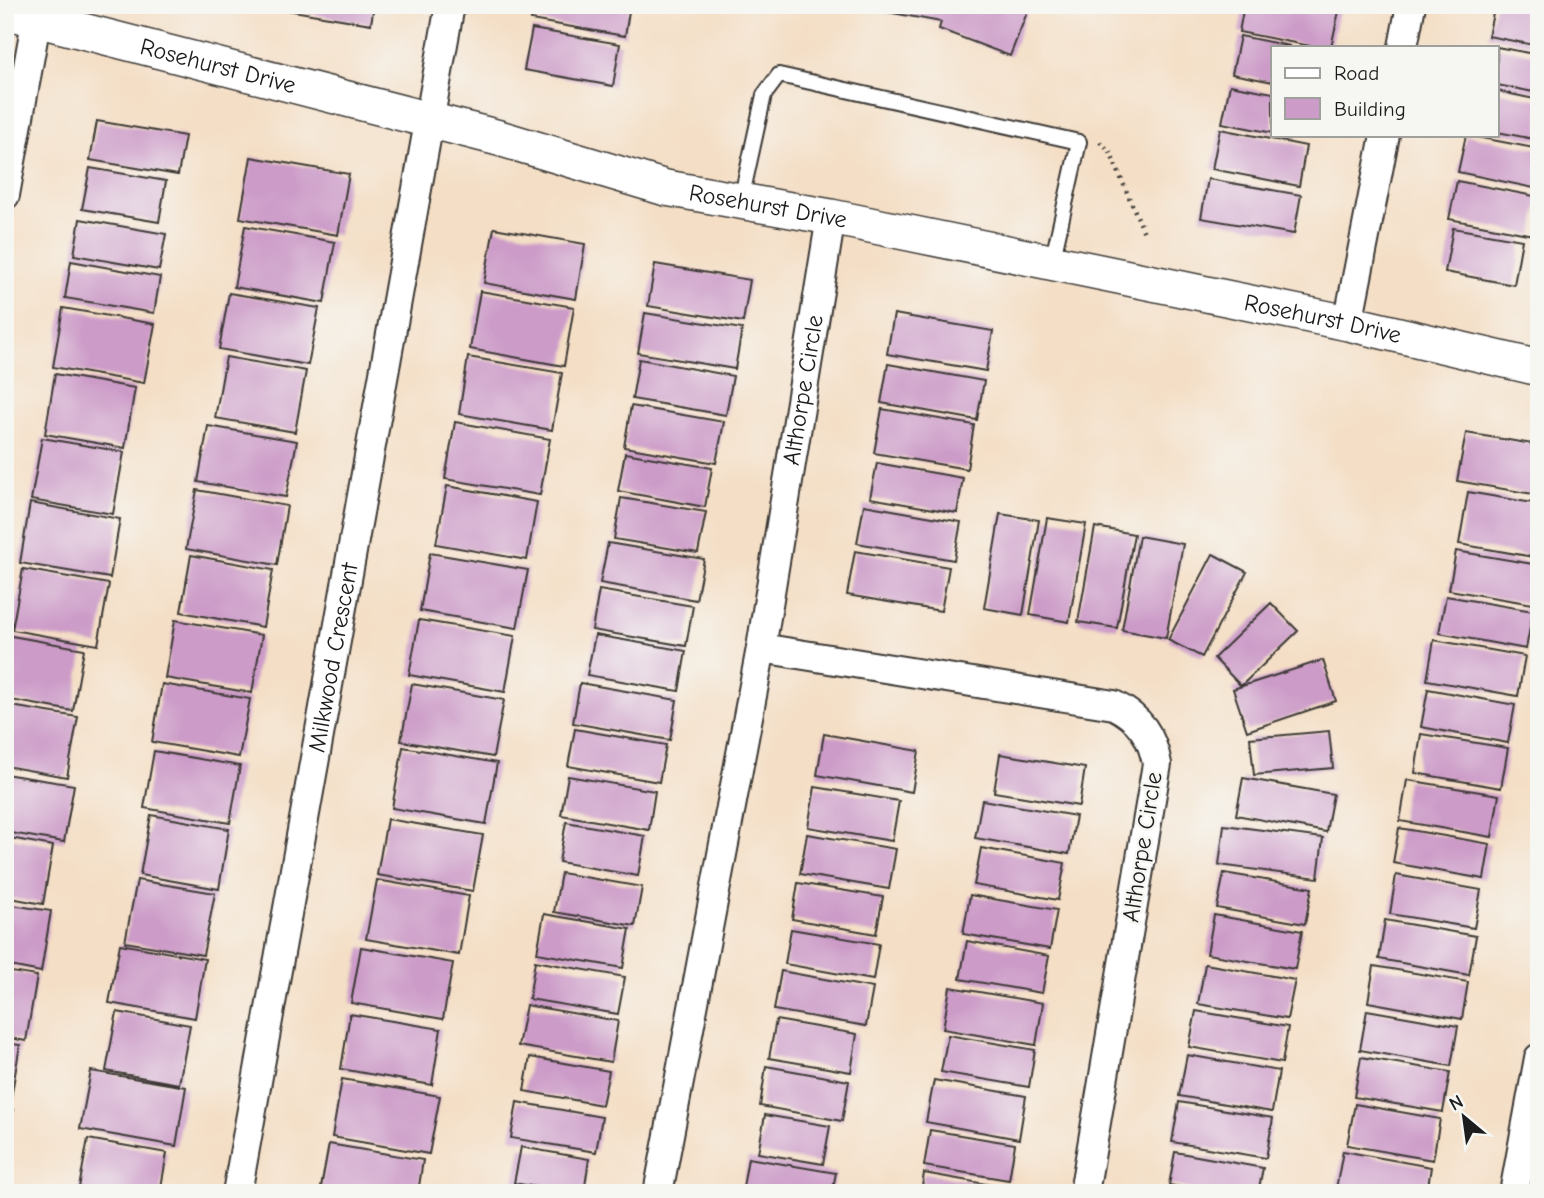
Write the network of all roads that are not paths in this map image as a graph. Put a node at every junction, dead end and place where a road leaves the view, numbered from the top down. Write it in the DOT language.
graph roads {
  1 [pos="450,5"];
  2 [pos="1411,5"];
  3 [pos="27,12"];
  4 [pos="1403,46"];
  5 [pos="430,120"];
  6 [pos="1385,136"];
  7 [pos="5,195"];
  8 [pos="741,200"];
  9 [pos="831,217"];
  10 [pos="1052,262"];
  11 [pos="1348,323"];
  12 [pos="1539,368"];
  13 [pos="761,648"];
  14 [pos="1539,1058"];
  15 [pos="237,1193"];
  16 [pos="658,1193"];
  17 [pos="1084,1193"];
  18 [pos="1514,1193"];
  1 -- 5 [label="street, Milkwood Crescent"];
  2 -- 4 [label="street"];
  3 -- 5 [label="street, Rosehurst Drive"];
  3 -- 7 [label="street"];
  5 -- 8 [label="street, Rosehurst Drive"];
  5 -- 15 [label="street, Milkwood Crescent"];
  6 -- 11 [label="street"];
  8 -- 9 [label="street, Rosehurst Drive"];
  8 -- 10 [label="lane"];
  9 -- 10 [label="street, Rosehurst Drive"];
  9 -- 13 [label="street, Althorpe Circle"];
  10 -- 11 [label="street, Rosehurst Drive"];
  11 -- 12 [label="street, Rosehurst Drive"];
  13 -- 16 [label="street, Althorpe Circle"];
  13 -- 17 [label="street, Althorpe Circle"];
  14 -- 18 [label="street"];
}
